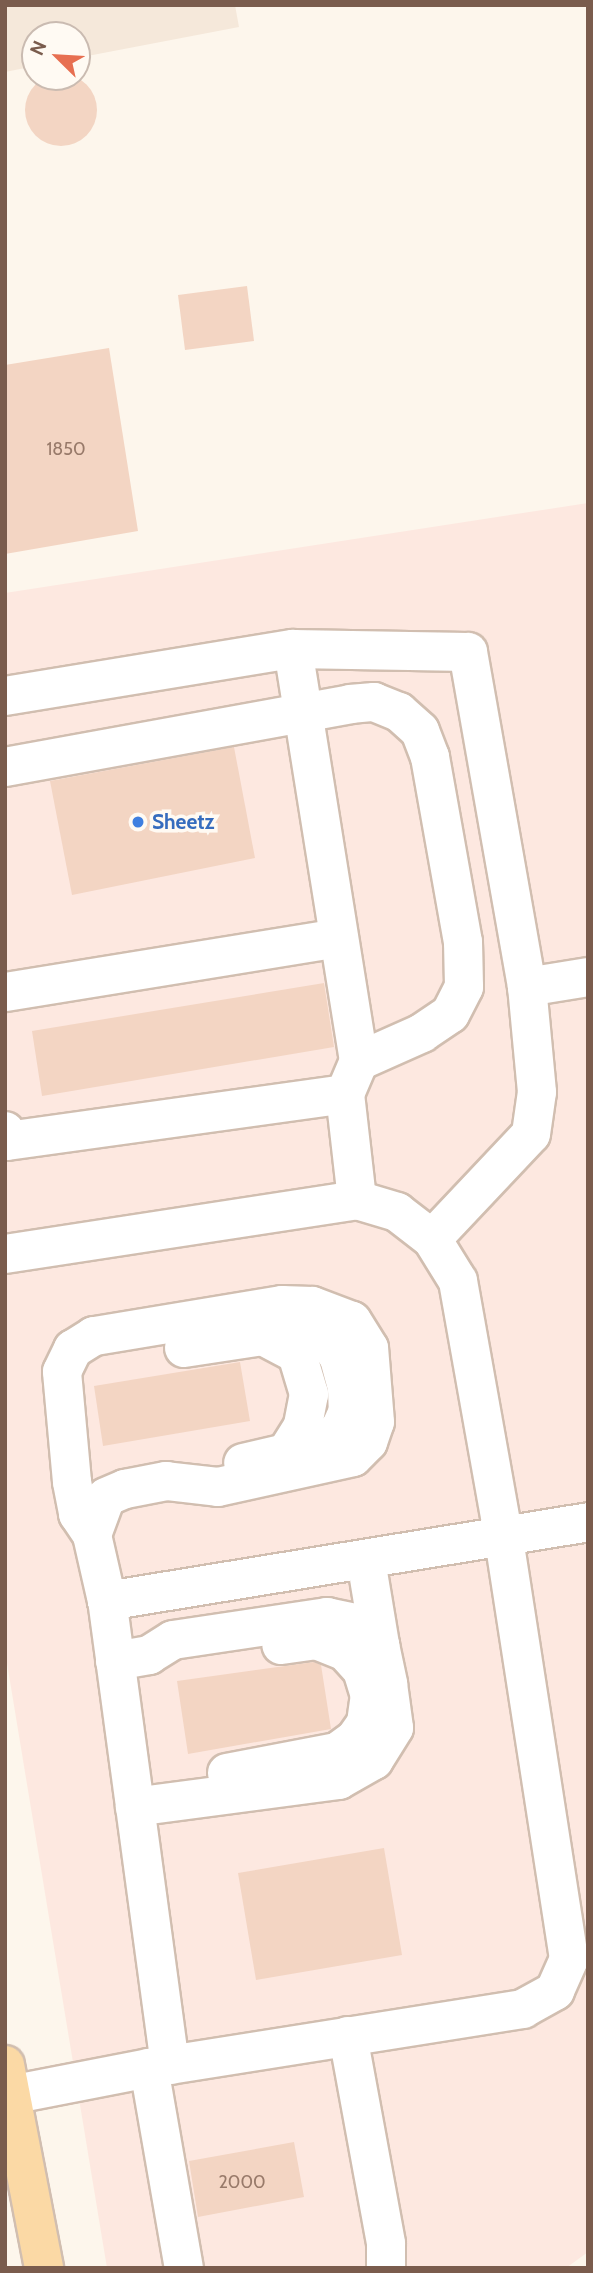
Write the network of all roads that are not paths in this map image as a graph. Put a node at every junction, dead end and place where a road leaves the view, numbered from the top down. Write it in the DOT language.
graph roads {
  1 [pos="293,649"];
  2 [pos="5,696"];
  3 [pos="303,713"];
  4 [pos="5,767"];
  5 [pos="339,938"];
  6 [pos="588,976"];
  7 [pos="527,987"];
  8 [pos="5,992"];
  9 [pos="352,1077"];
  10 [pos="5,1131"];
  11 [pos="357,1200"];
  12 [pos="432,1239"];
  13 [pos="5,1254"];
  14 [pos="64,1395"];
  15 [pos="166,1481"];
  16 [pos="588,1522"];
  17 [pos="92,1535"];
  18 [pos="504,1539"];
  19 [pos="366,1560"];
  20 [pos="107,1601"];
  21 [pos="380,1645"];
  22 [pos="132,1658"];
  23 [pos="188,1800"];
  24 [pos="135,1807"];
  25 [pos="348,2036"];
  26 [pos="159,2066"];
  27 [pos="8,2080"];
  28 [pos="44,2268"];
  29 [pos="184,2268"];
  30 [pos="386,2268"];
  1 -- 2 [label="lane"];
  1 -- 3 [label="lane"];
  1 -- 7 [label="lane"];
  3 -- 4 [label="lane"];
  3 -- 5 [label="lane"];
  3 -- 9 [label="lane"];
  5 -- 8 [label="lane"];
  5 -- 9 [label="lane"];
  6 -- 7 [label="lane"];
  7 -- 12 [label="lane"];
  9 -- 10 [label="lane"];
  9 -- 11 [label="lane"];
  11 -- 12 [label="lane"];
  11 -- 13 [label="lane"];
  12 -- 18 [label="lane"];
  14 -- 15 [label="lane"];
  14 -- 15 [label="lane"];
  14 -- 17 [label="lane"];
  15 -- 17 [label="lane"];
  16 -- 18 [label="lane"];
  17 -- 20 [label="lane"];
  18 -- 19 [label="lane"];
  18 -- 25 [label="lane"];
  19 -- 20 [label="lane"];
  19 -- 21 [label="lane"];
  20 -- 22 [label="lane"];
  21 -- 22 [label="lane"];
  21 -- 23 [label="lane"];
  22 -- 23 [label="lane"];
  22 -- 24 [label="lane"];
  23 -- 24 [label="lane"];
  24 -- 26 [label="lane"];
  25 -- 26 [label="lane"];
  25 -- 30 [label="lane"];
  26 -- 27 [label="lane"];
  26 -- 29 [label="lane"];
  27 -- 28 [label="main road"];
}
